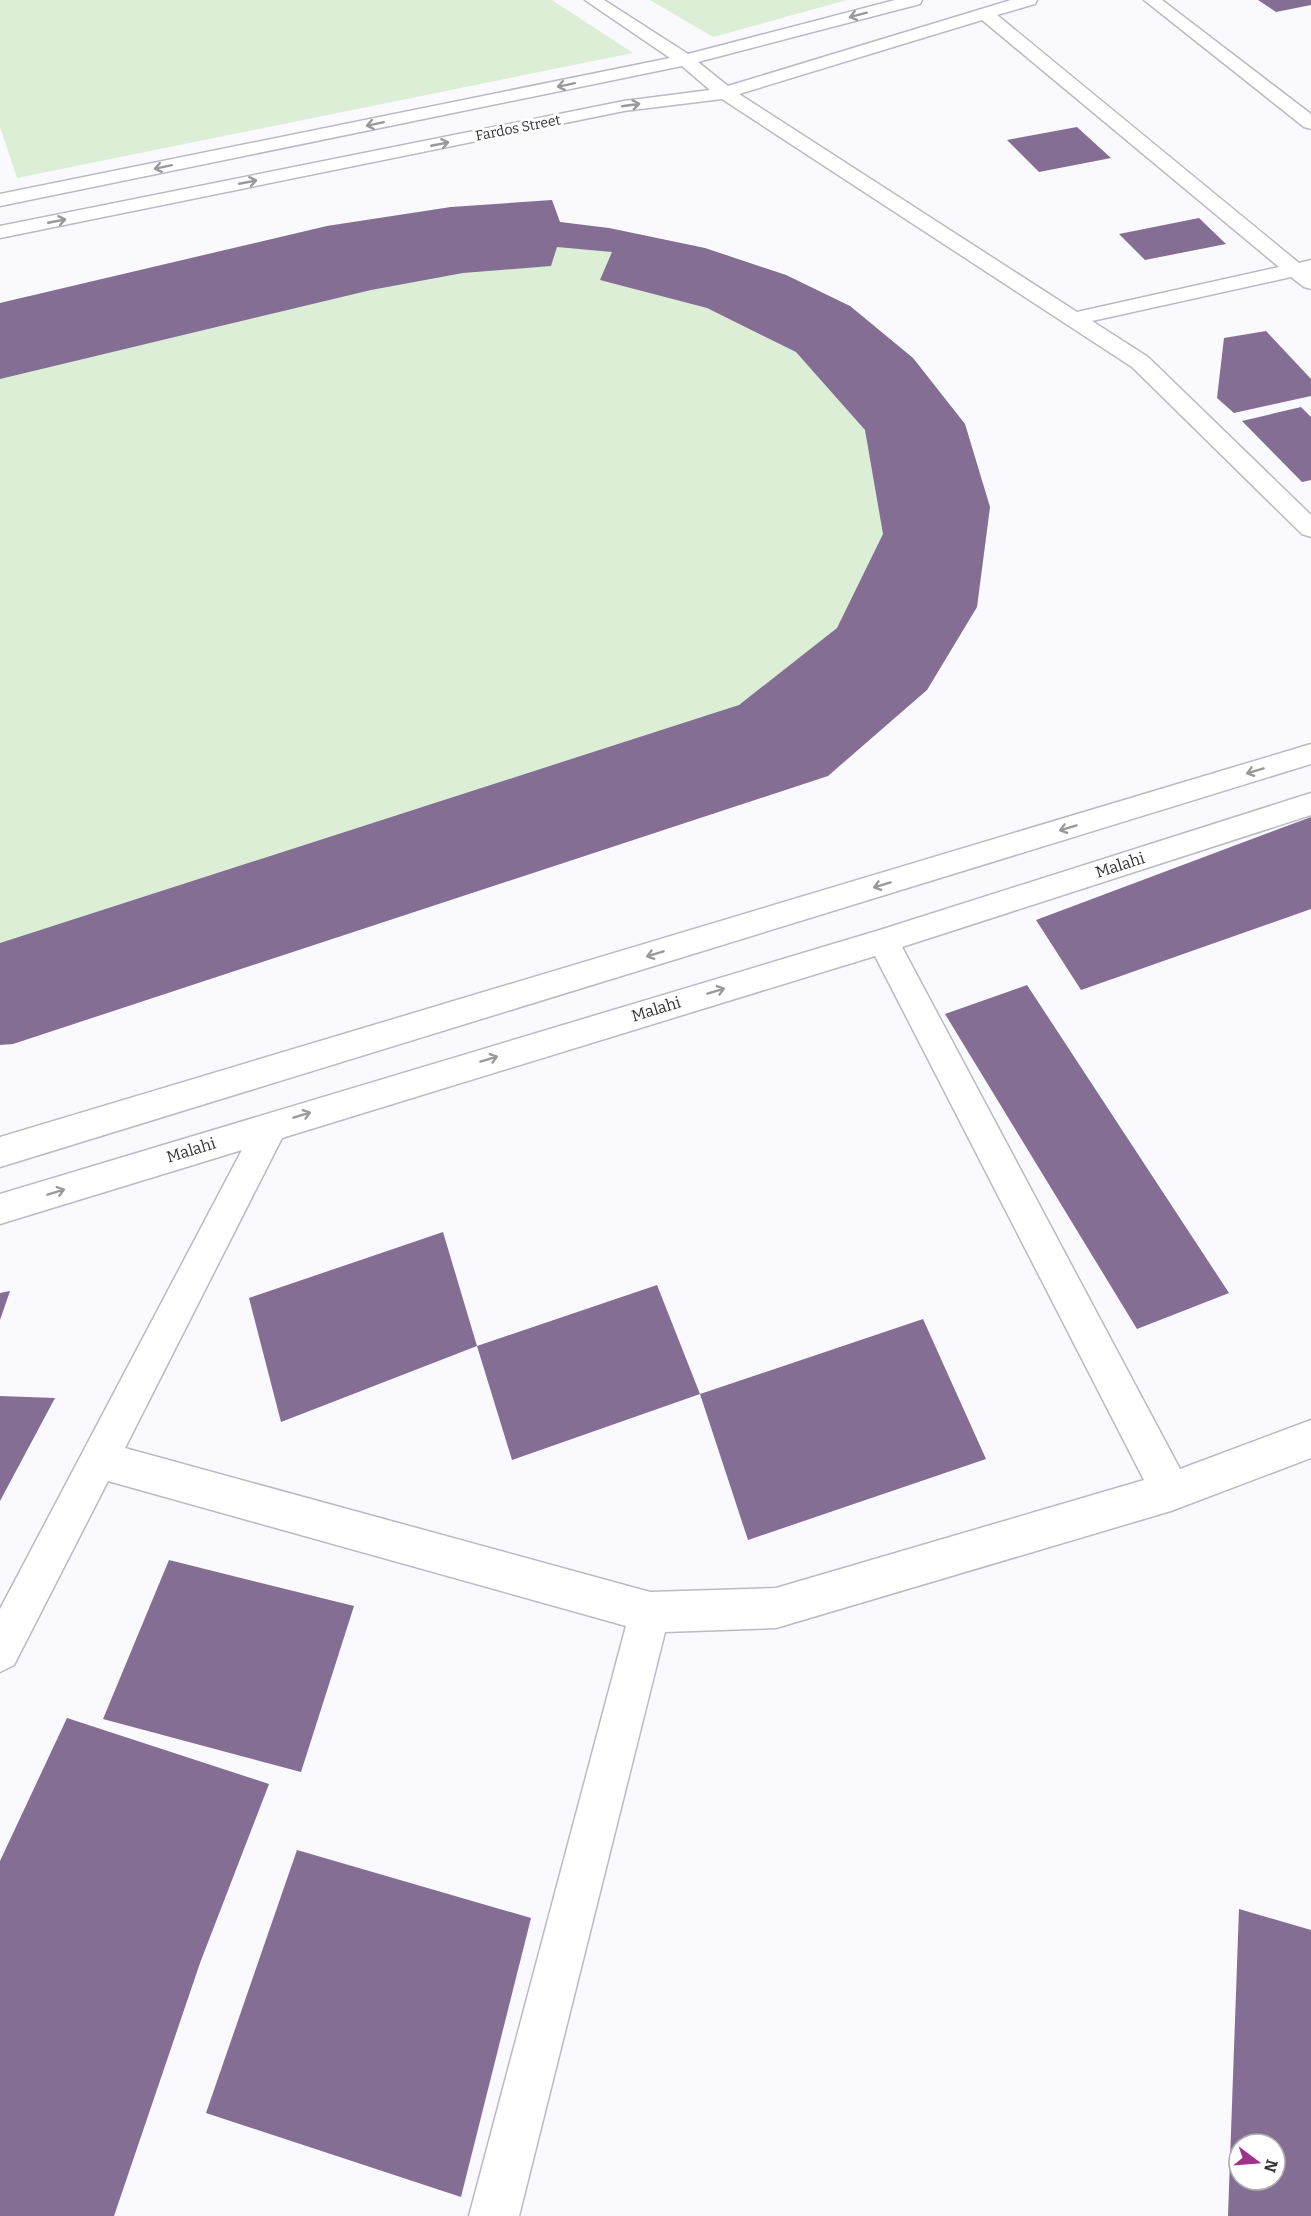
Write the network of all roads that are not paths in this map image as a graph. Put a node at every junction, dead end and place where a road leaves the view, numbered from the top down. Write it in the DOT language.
graph roads {
  1 [pos="593,0"];
  2 [pos="914,0"];
  3 [pos="1029,0"];
  4 [pos="1152,0"];
  5 [pos="985,14"];
  6 [pos="685,60"];
  7 [pos="725,93"];
  8 [pos="1311,123"];
  9 [pos="0,201"];
  10 [pos="3,228"];
  11 [pos="1306,273"];
  12 [pos="1074,319"];
  13 [pos="1305,517"];
  14 [pos="1311,754"];
  15 [pos="1311,804"];
  16 [pos="883,940"];
  17 [pos="272,1125"];
  18 [pos="0,1152"];
  19 [pos="0,1209"];
  20 [pos="1311,1439"];
  21 [pos="100,1460"];
  22 [pos="1171,1492"];
  23 [pos="650,1612"];
  24 [pos="0,1651"];
  25 [pos="494,2216"];
  1 -- 6 [label="street"];
  2 -- 6 [label="street, Fardos Street, one-way"];
  3 -- 5 [label="street, Fardos Street"];
  4 -- 8 [label="street"];
  5 -- 7 [label="street, Fardos Street"];
  5 -- 11 [label="street"];
  6 -- 7 [label="street"];
  6 -- 9 [label="street, Fardos Street, one-way"];
  10 -- 7 [label="street, Fardos Street, one-way"];
  7 -- 12 [label="street"];
  11 -- 12 [label="street"];
  12 -- 13 [label="street"];
  14 -- 18 [label="street, one-way"];
  15 -- 16 [label="street, Malahi"];
  17 -- 16 [label="street, Malahi, one-way"];
  16 -- 22 [label="street"];
  19 -- 17 [label="street, Malahi, one-way"];
  17 -- 21 [label="street"];
  20 -- 22 [label="street"];
  21 -- 23 [label="street"];
  21 -- 24 [label="street"];
  22 -- 23 [label="street"];
  23 -- 25 [label="street"];
}
